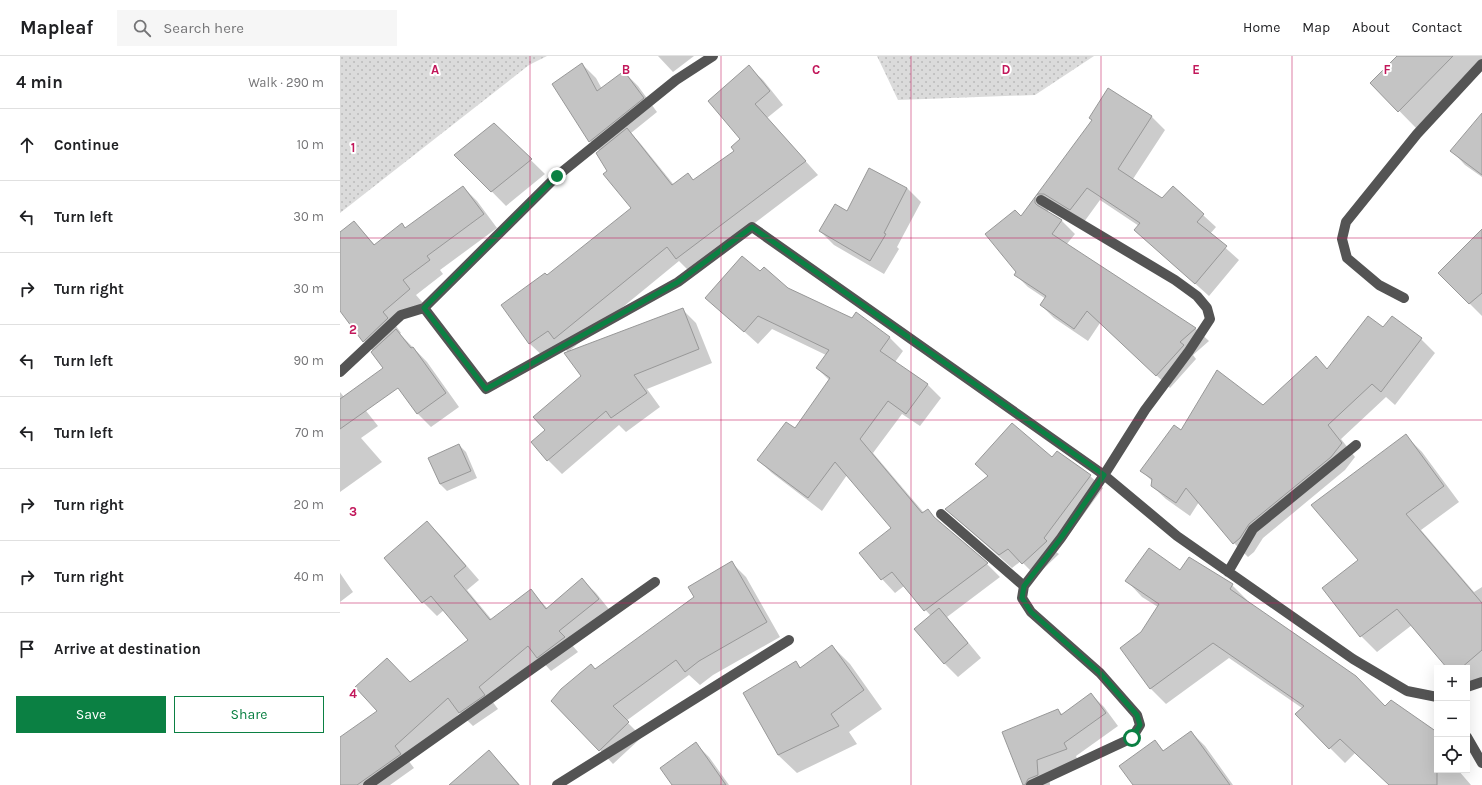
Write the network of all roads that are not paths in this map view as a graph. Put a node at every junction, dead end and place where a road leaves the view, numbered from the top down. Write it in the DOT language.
graph roads {
  1 [pos="713,56"];
  2 [pos="1482,64"];
  3 [pos="1041,200"];
  4 [pos="1404,298"];
  5 [pos="424,308"];
  6 [pos="340,372"];
  7 [pos="1356,445"];
  8 [pos="1104,475"];
  9 [pos="941,514"];
  10 [pos="1228,572"];
  11 [pos="655,582"];
  12 [pos="1024,586"];
  13 [pos="789,640"];
  14 [pos="1482,682"];
  15 [pos="1470,686"];
  16 [pos="1434,696"];
  17 [pos="1470,742"];
  18 [pos="1482,763"];
  19 [pos="368,785"];
  20 [pos="557,785"];
  21 [pos="1031,785"];
  1 -- 5 [label="street"];
  2 -- 4 [label="street"];
  3 -- 8 [label="street"];
  5 -- 6 [label="street"];
  5 -- 8 [label="street"];
  7 -- 10 [label="street"];
  8 -- 10 [label="street"];
  8 -- 12 [label="street"];
  9 -- 12 [label="street"];
  10 -- 16 [label="street"];
  11 -- 19 [label="street"];
  12 -- 21 [label="street"];
  13 -- 20 [label="street"];
  14 -- 15 [label="street"];
  17 -- 18 [label="street"];
}
